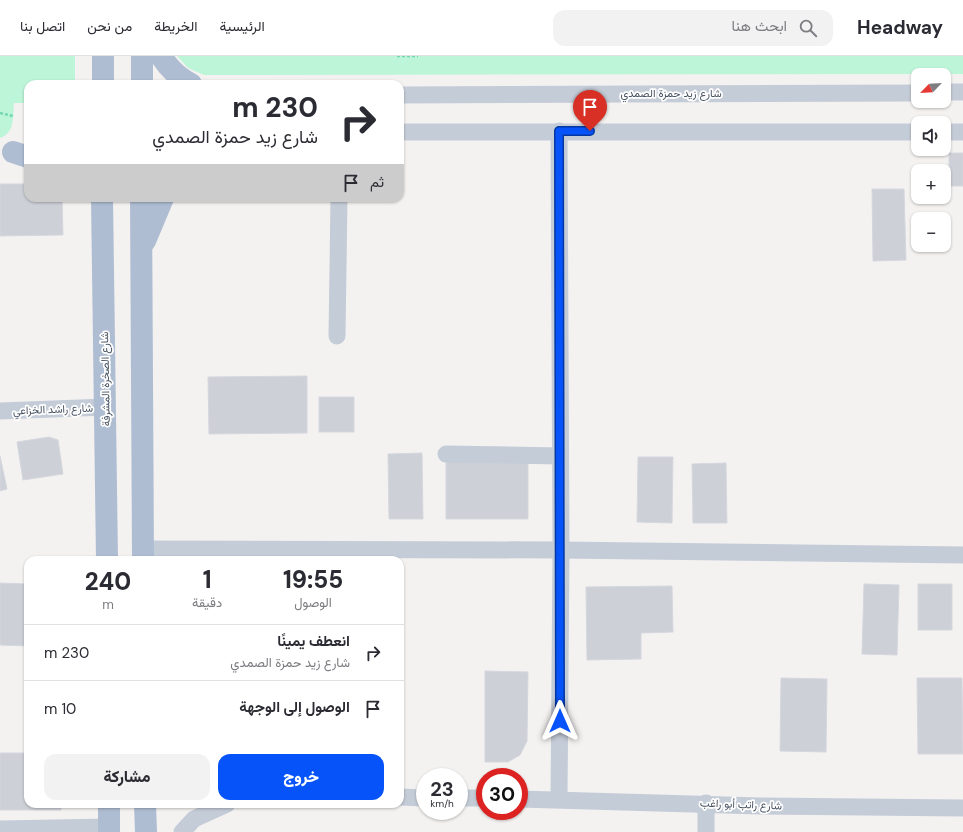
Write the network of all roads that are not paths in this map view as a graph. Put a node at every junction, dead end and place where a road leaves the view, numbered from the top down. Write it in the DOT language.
graph roads {
  1 [pos="103,56"];
  2 [pos="142,56"];
  3 [pos="161,56"];
  4 [pos="103,80"];
  5 [pos="142,80"];
  6 [pos="184,80"];
  7 [pos="911,92"];
  8 [pos="951,92"];
  9 [pos="963,92"];
  10 [pos="404,95"];
  11 [pos="559,131"];
  12 [pos="404,132"];
  13 [pos="911,132"];
  14 [pos="951,132"];
  15 [pos="963,132"];
  16 [pos="102,202"];
  17 [pos="141,202"];
  18 [pos="161,202"];
  19 [pos="339,202"];
  20 [pos="141,252"];
  21 [pos="338,336"];
  22 [pos="106,407"];
  23 [pos="0,411"];
  24 [pos="446,454"];
  25 [pos="560,456"];
  26 [pos="561,550"];
  27 [pos="143,554"];
  28 [pos="963,555"];
  29 [pos="107,556"];
  30 [pos="404,797"];
  31 [pos="416,798"];
  32 [pos="528,798"];
  33 [pos="559,799"];
  34 [pos="706,803"];
  35 [pos="109,808"];
  36 [pos="145,808"];
  37 [pos="218,808"];
  38 [pos="963,808"];
  39 [pos="0,829"];
  40 [pos="109,830"];
  41 [pos="146,832"];
  42 [pos="182,832"];
  43 [pos="706,832"];
  1 -- 4 [label="main road"];
  2 -- 5 [label="main road"];
  3 -- 6 [label="main road"];
  7 -- 10 [label="street, شارع زيد حمزة الصمدي"];
  8 -- 9 [label="street"];
  11 -- 12 [label="street"];
  11 -- 13 [label="street"];
  11 -- 25 [label="street"];
  14 -- 15 [label="street"];
  16 -- 22 [label="main road, شارع الصخرة المشرفة"];
  17 -- 20 [label="main road"];
  18 -- 20 [label="main road"];
  19 -- 21 [label="street"];
  20 -- 27 [label="main road"];
  22 -- 23 [label="street, شارع راشد الخزاعي"];
  22 -- 29 [label="main road, شارع الصخرة المشرفة"];
  24 -- 25 [label="street"];
  25 -- 26 [label="street"];
  26 -- 27 [label="street"];
  26 -- 28 [label="street"];
  26 -- 33 [label="street"];
  30 -- 31 [label="street"];
  32 -- 33 [label="street, شارع راتب أبو راغب"];
  33 -- 34 [label="street, شارع راتب أبو راغب"];
  34 -- 38 [label="street, شارع راتب أبو راغب"];
  34 -- 43 [label="street"];
  35 -- 40 [label="main road"];
  36 -- 41 [label="main road"];
  37 -- 42 [label="street"];
  39 -- 40 [label="street"];
}
